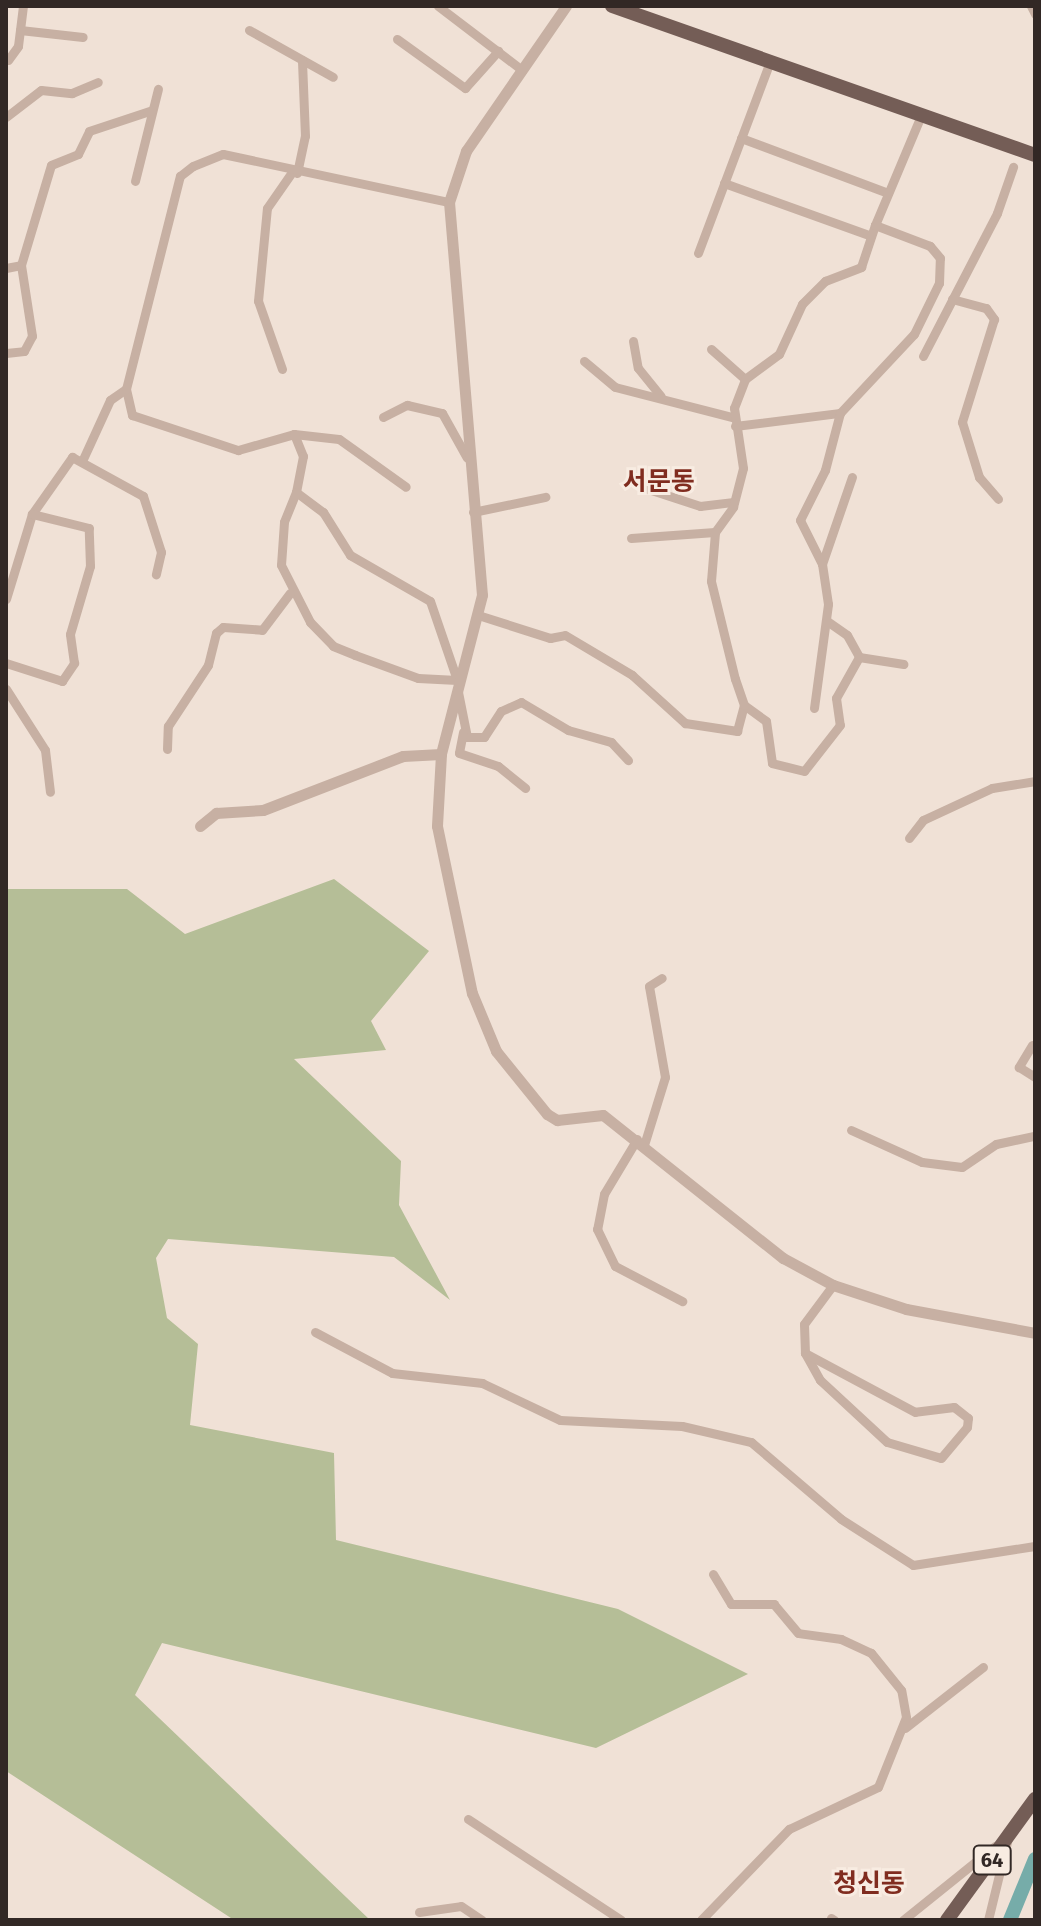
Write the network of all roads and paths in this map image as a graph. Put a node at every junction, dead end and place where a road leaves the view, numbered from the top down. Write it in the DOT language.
graph roads {
  1 [pos="23,6"];
  2 [pos="438,6"];
  3 [pos="566,6"];
  4 [pos="612,6"];
  5 [pos="20,30"];
  6 [pos="249,30"];
  7 [pos="83,37"];
  8 [pos="397,39"];
  9 [pos="498,51"];
  10 [pos="8,60"];
  11 [pos="302,60"];
  12 [pos="769,64"];
  13 [pos="522,70"];
  14 [pos="333,77"];
  15 [pos="98,82"];
  16 [pos="158,89"];
  17 [pos="152,110"];
  18 [pos="6,117"];
  19 [pos="920,118"];
  20 [pos="741,138"];
  21 [pos="1035,155"];
  22 [pos="1013,167"];
  23 [pos="294,173"];
  24 [pos="135,181"];
  25 [pos="724,183"];
  26 [pos="888,193"];
  27 [pos="449,202"];
  28 [pos="875,225"];
  29 [pos="871,236"];
  30 [pos="698,253"];
  31 [pos="21,265"];
  32 [pos="6,268"];
  33 [pos="952,299"];
  34 [pos="633,341"];
  35 [pos="711,349"];
  36 [pos="6,353"];
  37 [pos="923,356"];
  38 [pos="584,361"];
  39 [pos="282,369"];
  40 [pos="745,379"];
  41 [pos="126,389"];
  42 [pos="661,396"];
  43 [pos="840,413"];
  44 [pos="383,417"];
  45 [pos="734,422"];
  46 [pos="294,434"];
  47 [pos="467,458"];
  48 [pos="83,459"];
  49 [pos="852,477"];
  50 [pos="406,487"];
  51 [pos="645,488"];
  52 [pos="296,492"];
  53 [pos="545,497"];
  54 [pos="998,499"];
  55 [pos="734,502"];
  56 [pos="473,512"];
  57 [pos="32,514"];
  58 [pos="715,532"];
  59 [pos="631,538"];
  60 [pos="822,564"];
  61 [pos="156,574"];
  62 [pos="290,593"];
  63 [pos="6,599"];
  64 [pos="478,615"];
  65 [pos="827,621"];
  66 [pos="859,657"];
  67 [pos="6,663"];
  68 [pos="903,664"];
  69 [pos="456,684"];
  70 [pos="6,689"];
  71 [pos="744,705"];
  72 [pos="814,708"];
  73 [pos="463,732"];
  74 [pos="167,749"];
  75 [pos="441,754"];
  76 [pos="628,760"];
  77 [pos="1035,781"];
  78 [pos="525,788"];
  79 [pos="50,792"];
  80 [pos="200,826"];
  81 [pos="909,838"];
  82 [pos="662,978"];
  83 [pos="1032,1045"];
  84 [pos="1035,1077"];
  85 [pos="851,1130"];
  86 [pos="1035,1136"];
  87 [pos="641,1142"];
  88 [pos="833,1285"];
  89 [pos="682,1301"];
  90 [pos="315,1332"];
  91 [pos="1035,1333"];
  92 [pos="805,1353"];
  93 [pos="1035,1546"];
  94 [pos="713,1574"];
  95 [pos="983,1667"];
  96 [pos="903,1731"];
  97 [pos="1035,1799"];
  98 [pos="468,1819"];
  99 [pos="1008,1838"];
  100 [pos="419,1912"];
  101 [pos="482,1920"];
  102 [pos="621,1920"];
  103 [pos="701,1920"];
  104 [pos="903,1920"];
  105 [pos="947,1920"];
  106 [pos="988,1920"];
  1 -- 5 [label="street"];
  2 -- 9 [label="street"];
  3 -- 13 [label="street"];
  4 -- 12 [label="main road"];
  5 -- 7 [label="street"];
  5 -- 10 [label="street"];
  6 -- 11 [label="street"];
  8 -- 9 [label="street"];
  9 -- 13 [label="street"];
  11 -- 14 [label="street"];
  11 -- 23 [label="street"];
  12 -- 19 [label="main road"];
  12 -- 20 [label="street"];
  13 -- 27 [label="street"];
  15 -- 18 [label="street"];
  16 -- 17 [label="street"];
  17 -- 24 [label="street"];
  17 -- 31 [label="street"];
  19 -- 21 [label="main road"];
  19 -- 26 [label="street"];
  20 -- 25 [label="street"];
  20 -- 26 [label="street"];
  22 -- 33 [label="street"];
  23 -- 27 [label="street"];
  23 -- 39 [label="street"];
  23 -- 41 [label="street"];
  25 -- 29 [label="street"];
  25 -- 30 [label="street"];
  26 -- 28 [label="street"];
  27 -- 47 [label="street"];
  28 -- 29 [label="street"];
  28 -- 43 [label="street"];
  29 -- 40 [label="street"];
  31 -- 32 [label="street"];
  31 -- 36 [label="street"];
  33 -- 37 [label="street"];
  33 -- 54 [label="street"];
  34 -- 42 [label="street"];
  35 -- 40 [label="street"];
  38 -- 42 [label="street"];
  40 -- 45 [label="street"];
  41 -- 46 [label="street"];
  41 -- 48 [label="street"];
  42 -- 45 [label="street"];
  43 -- 45 [label="street"];
  43 -- 60 [label="street"];
  44 -- 47 [label="street"];
  45 -- 55 [label="street"];
  46 -- 50 [label="street"];
  46 -- 52 [label="street"];
  47 -- 56 [label="street"];
  48 -- 57 [label="street"];
  48 -- 61 [label="street"];
  49 -- 60 [label="street"];
  51 -- 55 [label="street"];
  52 -- 62 [label="street"];
  52 -- 69 [label="street"];
  53 -- 56 [label="street"];
  55 -- 58 [label="street"];
  56 -- 64 [label="street"];
  57 -- 63 [label="street"];
  57 -- 67 [label="street"];
  58 -- 59 [label="street"];
  58 -- 71 [label="street"];
  60 -- 65 [label="street"];
  62 -- 69 [label="street"];
  62 -- 74 [label="street"];
  64 -- 69 [label="street"];
  64 -- 71 [label="street"];
  65 -- 66 [label="street"];
  65 -- 72 [label="street"];
  66 -- 68 [label="street"];
  66 -- 71 [label="street"];
  69 -- 73 [label="street"];
  69 -- 75 [label="street"];
  70 -- 79 [label="street"];
  73 -- 76 [label="street"];
  73 -- 78 [label="street"];
  75 -- 80 [label="street"];
  75 -- 87 [label="street"];
  77 -- 81 [label="street"];
  82 -- 87 [label="street"];
  83 -- 84 [label="street"];
  85 -- 86 [label="street"];
  87 -- 88 [label="street"];
  87 -- 89 [label="street"];
  88 -- 91 [label="street"];
  88 -- 92 [label="street"];
  90 -- 93 [label="street"];
  92 -- 92 [label="street"];
  94 -- 96 [label="street"];
  95 -- 96 [label="street"];
  96 -- 103 [label="street"];
  97 -- 99 [label="main road, 64"];
  98 -- 102 [label="street"];
  99 -- 104 [label="street"];
  99 -- 105 [label="main road, 64"];
  99 -- 106 [label="street"];
  100 -- 101 [label="street"];
}
